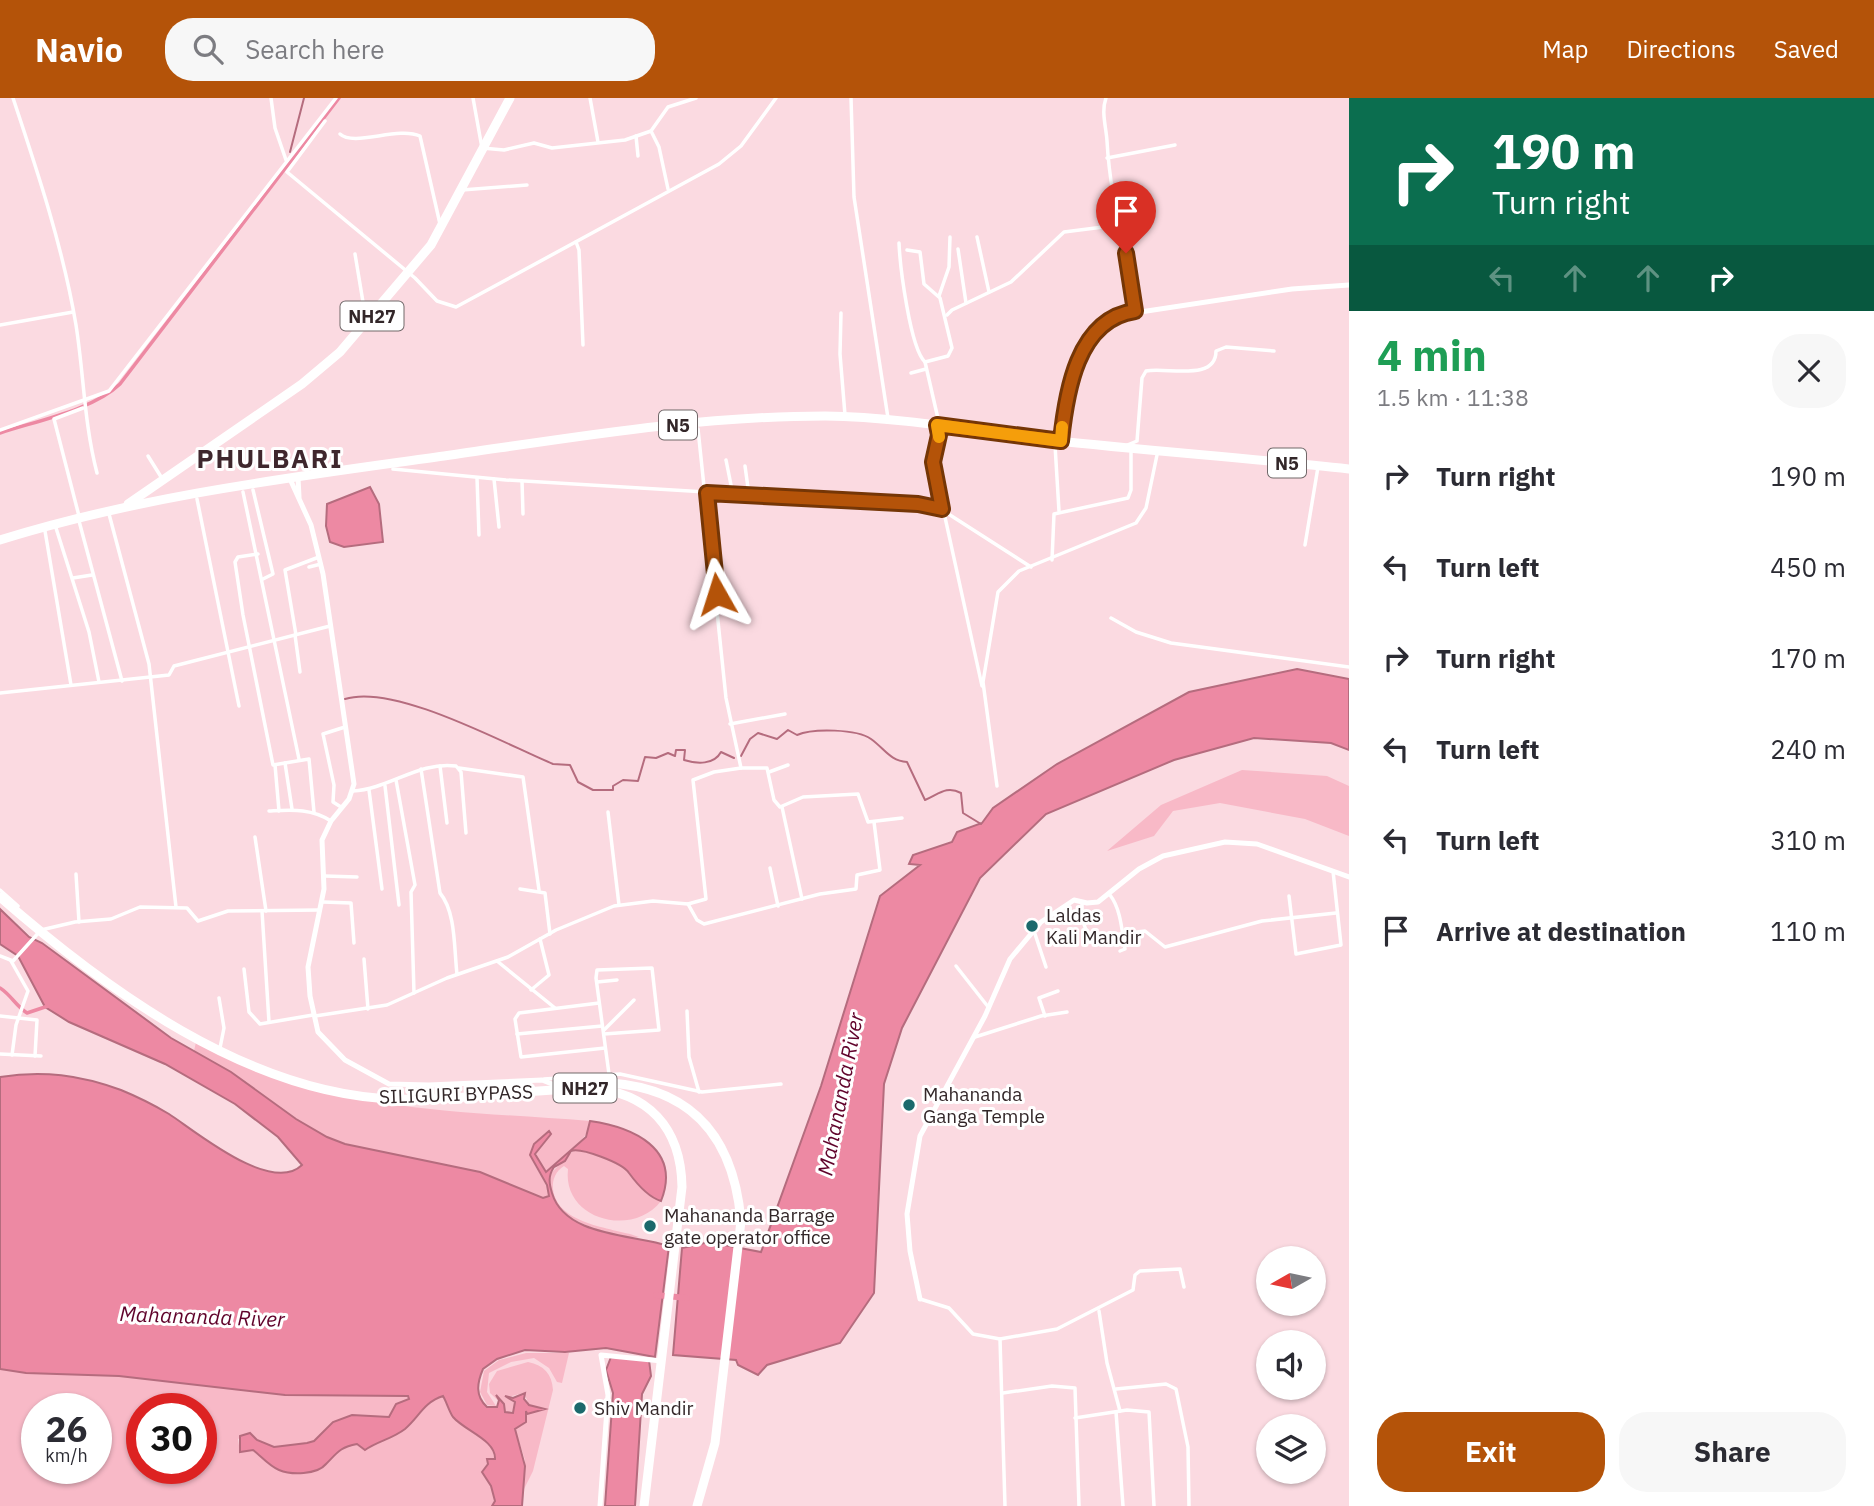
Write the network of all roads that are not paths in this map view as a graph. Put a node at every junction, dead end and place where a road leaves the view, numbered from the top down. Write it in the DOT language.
graph roads {
  1 [pos="13,98"];
  2 [pos="271,98"];
  3 [pos="335,98"];
  4 [pos="473,98"];
  5 [pos="510,98"];
  6 [pos="590,98"];
  7 [pos="696,98"];
  8 [pos="776,98"];
  9 [pos="851,98"];
  10 [pos="1106,98"];
  11 [pos="325,121"];
  12 [pos="651,131"];
  13 [pos="340,134"];
  14 [pos="636,136"];
  15 [pos="598,142"];
  16 [pos="1175,145"];
  17 [pos="297,147"];
  18 [pos="482,148"];
  19 [pos="302,151"];
  20 [pos="638,156"];
  21 [pos="1107,158"];
  22 [pos="286,160"];
  23 [pos="527,185"];
  24 [pos="668,189"];
  25 [pos="462,190"];
  26 [pos="1120,225"];
  27 [pos="441,229"];
  28 [pos="950,237"];
  29 [pos="976,237"];
  30 [pos="576,242"];
  31 [pos="899,243"];
  32 [pos="958,249"];
  33 [pos="907,250"];
  34 [pos="355,254"];
  35 [pos="409,274"];
  36 [pos="1349,285"];
  37 [pos="989,292"];
  38 [pos="939,296"];
  39 [pos="966,303"];
  40 [pos="1135,311"];
  41 [pos="73,312"];
  42 [pos="841,313"];
  43 [pos="946,317"];
  44 [pos="367,322"];
  45 [pos="0,325"];
  46 [pos="583,345"];
  47 [pos="1274,351"];
  48 [pos="925,362"];
  49 [pos="927,368"];
  50 [pos="911,373"];
  51 [pos="83,405"];
  52 [pos="845,417"];
  53 [pos="888,419"];
  54 [pos="938,428"];
  55 [pos="698,429"];
  56 [pos="0,430"];
  57 [pos="1059,444"];
  58 [pos="1128,450"];
  59 [pos="1146,452"];
  60 [pos="1157,455"];
  61 [pos="148,456"];
  62 [pos="1225,457"];
  63 [pos="726,460"];
  64 [pos="745,466"];
  65 [pos="1319,466"];
  66 [pos="393,469"];
  67 [pos="1349,469"];
  68 [pos="97,473"];
  69 [pos="477,478"];
  70 [pos="165,479"];
  71 [pos="494,479"];
  72 [pos="295,481"];
  73 [pos="522,481"];
  74 [pos="155,489"];
  75 [pos="248,491"];
  76 [pos="707,493"];
  77 [pos="733,495"];
  78 [pos="749,495"];
  79 [pos="197,499"];
  80 [pos="158,500"];
  81 [pos="127,508"];
  82 [pos="942,509"];
  83 [pos="1059,511"];
  84 [pos="109,514"];
  85 [pos="523,514"];
  86 [pos="79,519"];
  87 [pos="499,527"];
  88 [pos="56,528"];
  89 [pos="45,531"];
  90 [pos="479,535"];
  91 [pos="0,539"];
  92 [pos="1305,545"];
  93 [pos="258,554"];
  94 [pos="1052,560"];
  95 [pos="320,561"];
  96 [pos="1031,567"];
  97 [pos="309,568"];
  98 [pos="92,575"];
  99 [pos="73,578"];
  100 [pos="262,579"];
  101 [pos="1111,618"];
  102 [pos="330,626"];
  103 [pos="295,635"];
  104 [pos="275,640"];
  105 [pos="249,648"];
  106 [pos="227,653"];
  107 [pos="1349,667"];
  108 [pos="300,673"];
  109 [pos="150,679"];
  110 [pos="122,681"];
  111 [pos="99,682"];
  112 [pos="71,685"];
  113 [pos="984,691"];
  114 [pos="0,693"];
  115 [pos="239,706"];
  116 [pos="785,714"];
  117 [pos="730,724"];
  118 [pos="345,727"];
  119 [pos="299,759"];
  120 [pos="285,763"];
  121 [pos="275,765"];
  122 [pos="788,765"];
  123 [pos="440,766"];
  124 [pos="459,768"];
  125 [pos="741,768"];
  126 [pos="421,769"];
  127 [pos="769,772"];
  128 [pos="396,780"];
  129 [pos="384,786"];
  130 [pos="997,786"];
  131 [pos="369,790"];
  132 [pos="354,791"];
  133 [pos="341,807"];
  134 [pos="782,807"];
  135 [pos="292,809"];
  136 [pos="269,811"];
  137 [pos="279,811"];
  138 [pos="314,812"];
  139 [pos="608,812"];
  140 [pos="902,818"];
  141 [pos="331,821"];
  142 [pos="874,822"];
  143 [pos="447,823"];
  144 [pos="466,833"];
  145 [pos="255,837"];
  146 [pos="770,868"];
  147 [pos="1333,872"];
  148 [pos="76,874"];
  149 [pos="325,876"];
  150 [pos="357,877"];
  151 [pos="1349,877"];
  152 [pos="382,889"];
  153 [pos="520,889"];
  154 [pos="0,890"];
  155 [pos="539,890"];
  156 [pos="1110,895"];
  157 [pos="1289,896"];
  158 [pos="0,897"];
  159 [pos="802,898"];
  160 [pos="1082,902"];
  161 [pos="688,904"];
  162 [pos="399,905"];
  163 [pos="619,905"];
  164 [pos="778,906"];
  165 [pos="176,907"];
  166 [pos="323,907"];
  167 [pos="264,911"];
  168 [pos="1336,913"];
  169 [pos="1290,917"];
  170 [pos="79,922"];
  171 [pos="1034,930"];
  172 [pos="40,931"];
  173 [pos="550,934"];
  174 [pos="1123,936"];
  175 [pos="540,939"];
  176 [pos="354,943"];
  177 [pos="1120,951"];
  178 [pos="0,956"];
  179 [pos="364,959"];
  180 [pos="12,961"];
  181 [pos="497,961"];
  182 [pos="956,967"];
  183 [pos="1046,967"];
  184 [pos="244,969"];
  185 [pos="457,974"];
  186 [pos="617,980"];
  187 [pos="597,982"];
  188 [pos="531,989"];
  189 [pos="1058,991"];
  190 [pos="414,993"];
  191 [pos="219,998"];
  192 [pos="634,1000"];
  193 [pos="599,1003"];
  194 [pos="989,1008"];
  195 [pos="368,1009"];
  196 [pos="556,1009"];
  197 [pos="687,1011"];
  198 [pos="1068,1012"];
  199 [pos="0,1016"];
  200 [pos="314,1016"];
  201 [pos="1045,1016"];
  202 [pos="18,1017"];
  203 [pos="269,1023"];
  204 [pos="603,1030"];
  205 [pos="517,1034"];
  206 [pos="973,1037"];
  207 [pos="605,1048"];
  208 [pos="219,1050"];
  209 [pos="0,1054"];
  210 [pos="12,1055"];
  211 [pos="35,1056"];
  212 [pos="41,1056"];
  213 [pos="609,1074"];
  214 [pos="542,1080"];
  215 [pos="552,1084"];
  216 [pos="781,1084"];
  217 [pos="699,1092"];
  218 [pos="370,1096"];
  219 [pos="1184,1287"];
  220 [pos="920,1298"];
  221 [pos="1099,1310"];
  222 [pos="1000,1339"];
  223 [pos="659,1359"];
  224 [pos="1116,1389"];
  225 [pos="1003,1394"];
  226 [pos="1118,1412"];
  227 [pos="1075,1418"];
  228 [pos="600,1506"];
  229 [pos="644,1506"];
  230 [pos="697,1506"];
  231 [pos="1005,1506"];
  232 [pos="1079,1506"];
  233 [pos="1123,1506"];
  234 [pos="1154,1506"];
  235 [pos="1189,1506"];
  1 -- 41 [label="street"];
  2 -- 22 [label="street"];
  3 -- 17 [label="street"];
  4 -- 18 [label="street"];
  5 -- 18 [label="highway, NH27"];
  6 -- 15 [label="street"];
  7 -- 12 [label="street"];
  8 -- 24 [label="street"];
  9 -- 53 [label="street"];
  10 -- 21 [label="street"];
  11 -- 19 [label="street"];
  12 -- 14 [label="street"];
  12 -- 24 [label="street"];
  13 -- 27 [label="street"];
  14 -- 15 [label="street"];
  14 -- 20 [label="street"];
  15 -- 18 [label="street"];
  16 -- 21 [label="street"];
  17 -- 19 [label="street"];
  17 -- 22 [label="street"];
  18 -- 25 [label="highway, NH27"];
  19 -- 35 [label="street"];
  21 -- 26 [label="street"];
  22 -- 51 [label="street"];
  23 -- 25 [label="street"];
  24 -- 30 [label="street"];
  25 -- 27 [label="highway, NH27"];
  26 -- 37 [label="street"];
  26 -- 40 [label="street"];
  27 -- 35 [label="highway, NH27"];
  28 -- 38 [label="street"];
  29 -- 37 [label="street"];
  30 -- 35 [label="street"];
  30 -- 46 [label="street"];
  31 -- 48 [label="street"];
  32 -- 39 [label="street"];
  33 -- 38 [label="street"];
  34 -- 44 [label="street"];
  35 -- 44 [label="highway, NH27"];
  36 -- 40 [label="main road"];
  37 -- 39 [label="street"];
  38 -- 43 [label="street"];
  39 -- 43 [label="street"];
  40 -- 57 [label="main road"];
  41 -- 45 [label="street"];
  41 -- 51 [label="street"];
  42 -- 52 [label="street"];
  43 -- 48 [label="street"];
  44 -- 70 [label="highway, NH27"];
  47 -- 58 [label="street"];
  48 -- 49 [label="street"];
  49 -- 50 [label="street"];
  49 -- 54 [label="street"];
  51 -- 56 [label="street"];
  51 -- 68 [label="street"];
  51 -- 86 [label="street"];
  52 -- 53 [label="highway, N5"];
  52 -- 72 [label="highway, N5"];
  53 -- 54 [label="highway, N5"];
  54 -- 55 [label="highway, N5"];
  54 -- 57 [label="highway, N5"];
  54 -- 82 [label="street"];
  55 -- 66 [label="highway, N5"];
  55 -- 76 [label="street"];
  57 -- 58 [label="highway, N5"];
  57 -- 83 [label="street"];
  58 -- 59 [label="highway, N5"];
  58 -- 83 [label="street"];
  59 -- 60 [label="highway, N5"];
  59 -- 62 [label="highway, N5"];
  60 -- 62 [label="highway, N5"];
  60 -- 94 [label="street"];
  61 -- 70 [label="street"];
  62 -- 65 [label="highway, N5"];
  63 -- 77 [label="street"];
  64 -- 78 [label="street"];
  65 -- 67 [label="highway, N5"];
  65 -- 92 [label="street"];
  66 -- 69 [label="street"];
  66 -- 72 [label="highway, N5"];
  69 -- 71 [label="street"];
  69 -- 90 [label="street"];
  70 -- 74 [label="highway, NH27"];
  70 -- 81 [label="highway, NH27"];
  71 -- 73 [label="street"];
  71 -- 87 [label="street"];
  72 -- 75 [label="highway, N5"];
  72 -- 80 [label="highway, N5"];
  72 -- 95 [label="main road"];
  73 -- 76 [label="street"];
  73 -- 85 [label="street"];
  74 -- 80 [label="highway"];
  74 -- 81 [label="highway, NH27"];
  75 -- 79 [label="highway, N5"];
  75 -- 93 [label="street"];
  75 -- 100 [label="street"];
  76 -- 77 [label="street"];
  76 -- 117 [label="street"];
  77 -- 78 [label="street"];
  78 -- 82 [label="street"];
  79 -- 81 [label="highway, N5"];
  79 -- 106 [label="street"];
  80 -- 81 [label="highway, N5"];
  81 -- 84 [label="highway, NH27"];
  81 -- 86 [label="highway, NH27"];
  82 -- 96 [label="street"];
  82 -- 113 [label="street"];
  83 -- 94 [label="street"];
  84 -- 86 [label="highway, NH27"];
  84 -- 109 [label="street"];
  86 -- 88 [label="highway, NH27"];
  86 -- 91 [label="highway, NH27"];
  86 -- 98 [label="street"];
  88 -- 89 [label="highway, NH27"];
  88 -- 99 [label="street"];
  89 -- 91 [label="highway, NH27"];
  89 -- 112 [label="street"];
  93 -- 100 [label="street"];
  93 -- 105 [label="street"];
  94 -- 96 [label="street"];
  95 -- 97 [label="street"];
  95 -- 102 [label="main road"];
  95 -- 103 [label="street"];
  96 -- 113 [label="street"];
  98 -- 99 [label="street"];
  98 -- 110 [label="street"];
  99 -- 111 [label="street"];
  100 -- 104 [label="street"];
  101 -- 107 [label="street"];
  102 -- 103 [label="street"];
  102 -- 118 [label="main road"];
  103 -- 104 [label="street"];
  103 -- 108 [label="street"];
  104 -- 105 [label="street"];
  104 -- 119 [label="street"];
  105 -- 106 [label="street"];
  105 -- 121 [label="street"];
  106 -- 109 [label="street"];
  106 -- 115 [label="street"];
  109 -- 110 [label="street"];
  109 -- 165 [label="street"];
  110 -- 111 [label="street"];
  111 -- 112 [label="street"];
  112 -- 114 [label="street"];
  113 -- 130 [label="street"];
  116 -- 117 [label="street"];
  117 -- 125 [label="street"];
  118 -- 132 [label="main road"];
  118 -- 133 [label="street"];
  119 -- 120 [label="street"];
  119 -- 138 [label="street"];
  120 -- 121 [label="street"];
  120 -- 135 [label="street"];
  121 -- 137 [label="street"];
  122 -- 127 [label="street"];
  123 -- 124 [label="street"];
  123 -- 126 [label="street"];
  123 -- 143 [label="street"];
  124 -- 144 [label="street"];
  124 -- 155 [label="street"];
  125 -- 127 [label="street"];
  125 -- 161 [label="street"];
  126 -- 128 [label="street"];
  126 -- 185 [label="street"];
  127 -- 134 [label="street"];
  128 -- 129 [label="street"];
  128 -- 190 [label="street"];
  129 -- 131 [label="street"];
  129 -- 162 [label="street"];
  131 -- 132 [label="street"];
  131 -- 152 [label="street"];
  132 -- 133 [label="main road"];
  133 -- 141 [label="main road"];
  134 -- 142 [label="street"];
  134 -- 159 [label="street"];
  135 -- 137 [label="street"];
  135 -- 138 [label="street"];
  136 -- 137 [label="street"];
  138 -- 141 [label="street"];
  139 -- 163 [label="street"];
  140 -- 142 [label="street"];
  141 -- 149 [label="main road"];
  142 -- 159 [label="street"];
  145 -- 167 [label="street"];
  146 -- 164 [label="street"];
  147 -- 151 [label="main road"];
  147 -- 156 [label="main road"];
  147 -- 168 [label="street"];
  148 -- 170 [label="street"];
  149 -- 150 [label="street"];
  149 -- 166 [label="main road"];
  153 -- 155 [label="street"];
  154 -- 172 [label="street"];
  155 -- 173 [label="street"];
  156 -- 160 [label="main road"];
  156 -- 174 [label="street"];
  157 -- 169 [label="street"];
  158 -- 172 [label="highway, SILIGURI BYPASS / NH27"];
  159 -- 164 [label="street"];
  160 -- 171 [label="main road"];
  160 -- 174 [label="street"];
  161 -- 163 [label="street"];
  161 -- 164 [label="street"];
  163 -- 173 [label="street"];
  165 -- 167 [label="street"];
  165 -- 170 [label="street"];
  166 -- 167 [label="street"];
  166 -- 176 [label="street"];
  166 -- 200 [label="main road"];
  167 -- 203 [label="street"];
  168 -- 169 [label="street"];
  168 -- 169 [label="street"];
  169 -- 174 [label="street"];
  170 -- 172 [label="street"];
  171 -- 183 [label="street"];
  171 -- 194 [label="main road"];
  172 -- 180 [label="street"];
  172 -- 208 [label="highway, SILIGURI BYPASS / NH27"];
  173 -- 175 [label="street"];
  174 -- 177 [label="street"];
  175 -- 181 [label="street"];
  175 -- 188 [label="street"];
  178 -- 180 [label="street"];
  179 -- 195 [label="street"];
  180 -- 202 [label="street"];
  181 -- 185 [label="street"];
  181 -- 188 [label="street"];
  182 -- 194 [label="street"];
  184 -- 203 [label="street"];
  185 -- 190 [label="street"];
  186 -- 187 [label="street"];
  187 -- 193 [label="street"];
  187 -- 204 [label="street"];
  188 -- 196 [label="street"];
  189 -- 201 [label="street"];
  190 -- 195 [label="street"];
  191 -- 208 [label="street"];
  192 -- 204 [label="street"];
  193 -- 196 [label="street"];
  193 -- 204 [label="street"];
  194 -- 206 [label="main road"];
  195 -- 200 [label="street"];
  196 -- 205 [label="street"];
  197 -- 217 [label="street"];
  198 -- 201 [label="street"];
  199 -- 202 [label="street"];
  200 -- 203 [label="street"];
  200 -- 214 [label="main road"];
  201 -- 206 [label="street"];
  202 -- 210 [label="street"];
  202 -- 211 [label="street"];
  204 -- 205 [label="street"];
  204 -- 207 [label="street"];
  205 -- 207 [label="street"];
  206 -- 220 [label="main road"];
  207 -- 213 [label="street"];
  208 -- 218 [label="highway, SILIGURI BYPASS / NH27"];
  209 -- 210 [label="street"];
  210 -- 211 [label="street"];
  211 -- 212 [label="street"];
  213 -- 214 [label="street"];
  213 -- 217 [label="street"];
  214 -- 215 [label="main road"];
  215 -- 218 [label="highway, NH27"];
  215 -- 230 [label="highway, NH27"];
  216 -- 217 [label="street"];
  218 -- 223 [label="highway, SILIGURI BYPASS / NH27"];
  219 -- 221 [label="street"];
  220 -- 222 [label="street"];
  221 -- 222 [label="street"];
  221 -- 224 [label="street"];
  222 -- 225 [label="street"];
  223 -- 228 [label="main road"];
  223 -- 229 [label="highway, NH27"];
  224 -- 226 [label="street"];
  224 -- 235 [label="street"];
  225 -- 227 [label="street"];
  225 -- 231 [label="street"];
  226 -- 227 [label="street"];
  226 -- 233 [label="street"];
  226 -- 234 [label="street"];
  227 -- 232 [label="street"];
}
